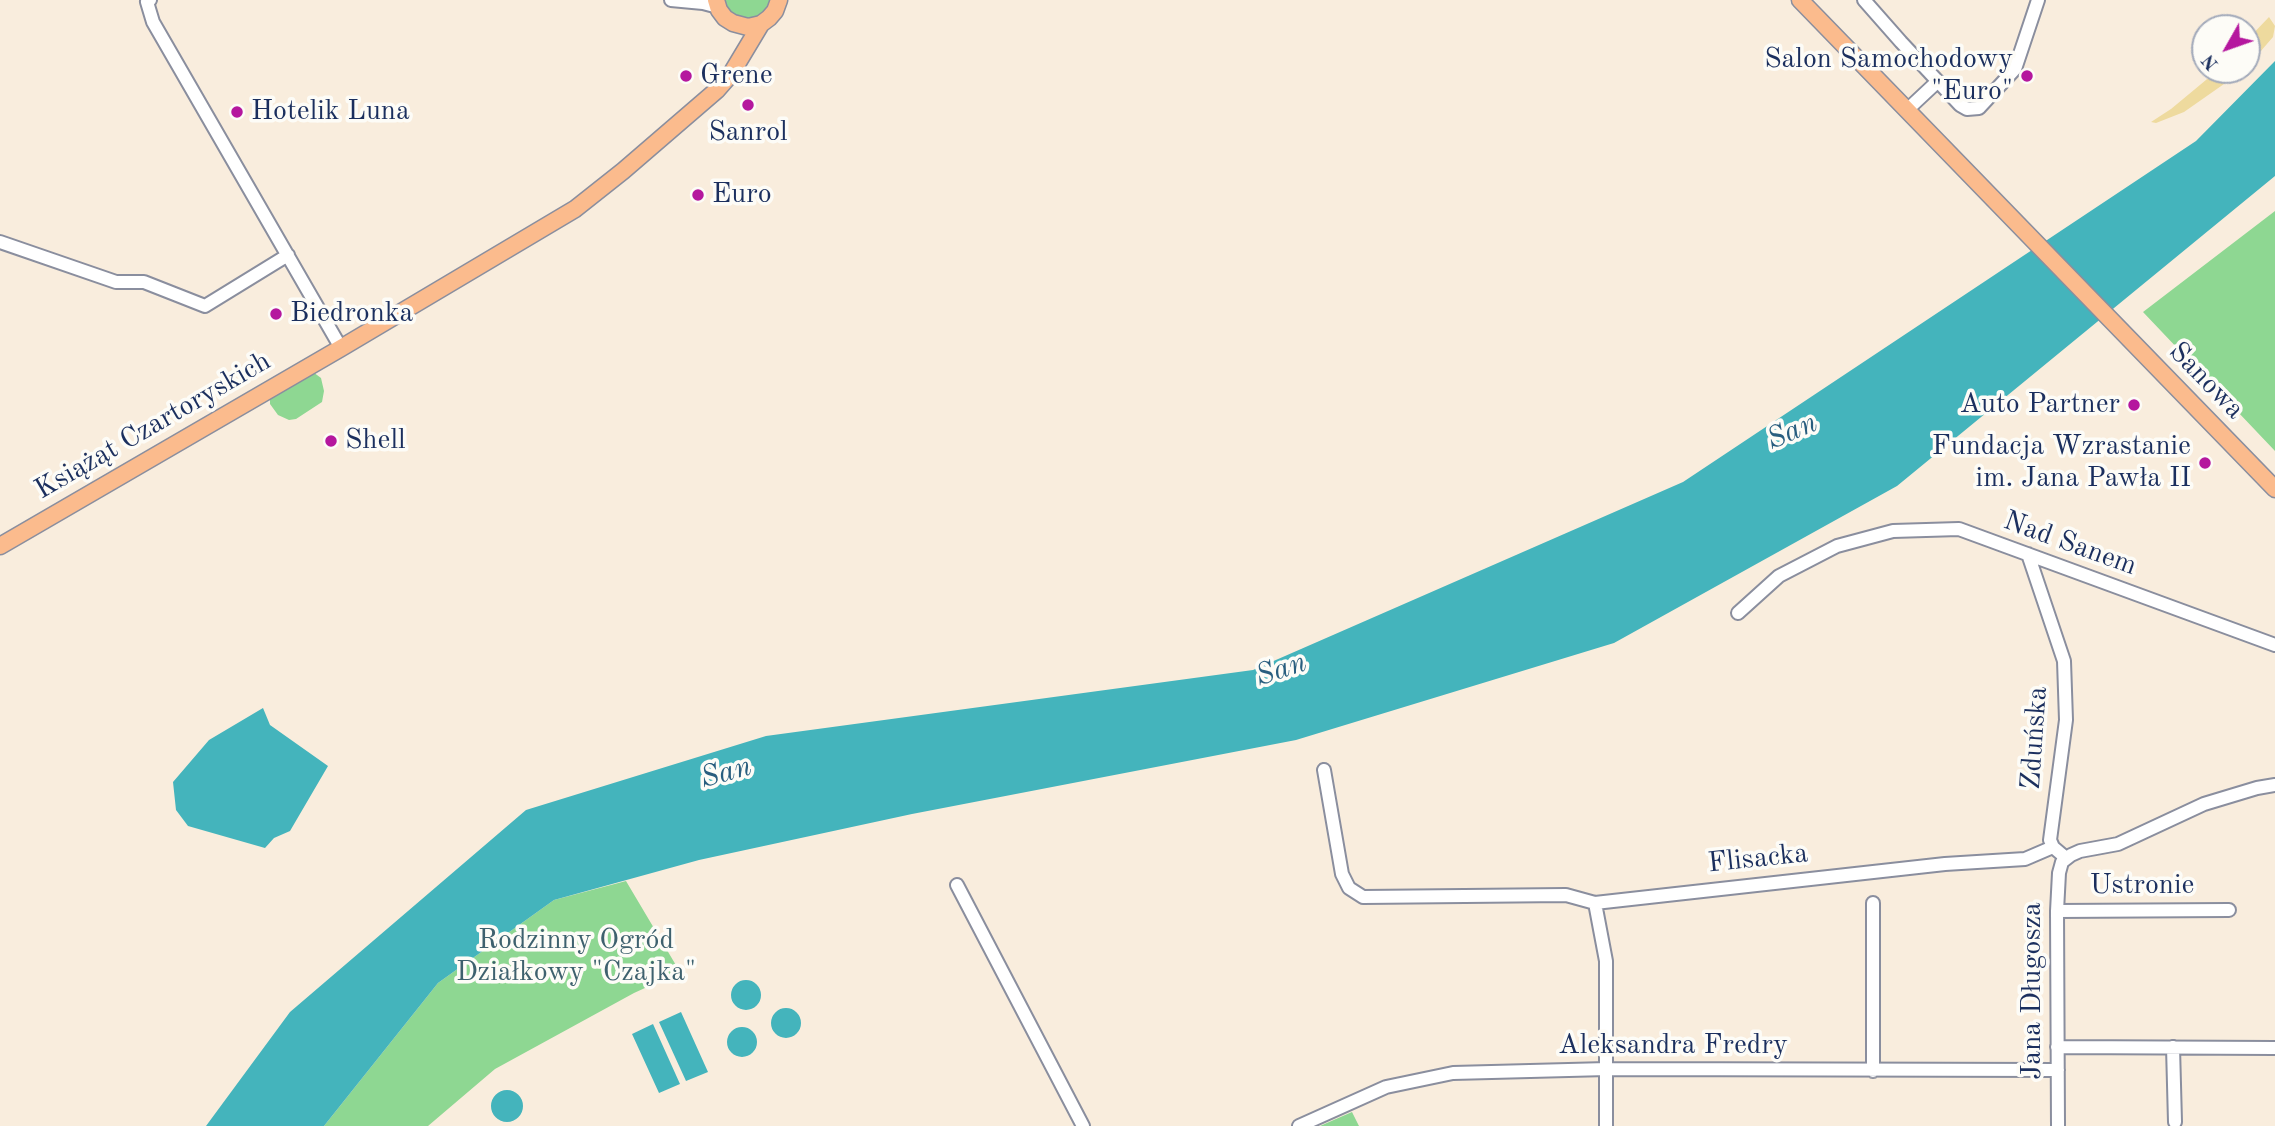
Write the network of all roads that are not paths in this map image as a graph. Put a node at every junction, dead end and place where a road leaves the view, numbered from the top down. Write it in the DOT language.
graph roads {
  1 [pos="671,0"];
  2 [pos="779,0"];
  3 [pos="1800,0"];
  4 [pos="1864,0"];
  5 [pos="2038,0"];
  6 [pos="148,1"];
  7 [pos="717,4"];
  8 [pos="733,23"];
  9 [pos="761,24"];
  10 [pos="739,60"];
  11 [pos="1938,81"];
  12 [pos="1907,110"];
  13 [pos="0,242"];
  14 [pos="288,255"];
  15 [pos="341,348"];
  16 [pos="2275,489"];
  17 [pos="0,546"];
  18 [pos="2028,554"];
  19 [pos="1738,613"];
  20 [pos="2275,645"];
  21 [pos="1324,770"];
  22 [pos="2275,785"];
  23 [pos="2053,847"];
  24 [pos="2066,859"];
  25 [pos="957,885"];
  26 [pos="1595,903"];
  27 [pos="1873,903"];
  28 [pos="2229,910"];
  29 [pos="2057,911"];
  30 [pos="2057,1046"];
  31 [pos="2173,1047"];
  32 [pos="2275,1048"];
  33 [pos="1607,1069"];
  34 [pos="2058,1070"];
  35 [pos="1873,1071"];
  36 [pos="2175,1122"];
  37 [pos="1083,1126"];
  38 [pos="1299,1126"];
  39 [pos="1606,1126"];
  40 [pos="2058,1126"];
  1 -- 7 [label="street"];
  2 -- 9 [label="main road, Książąt Czartoryskich"];
  3 -- 12 [label="main road"];
  4 -- 11 [label="street"];
  5 -- 11 [label="street"];
  6 -- 14 [label="street"];
  7 -- 8 [label="main road"];
  8 -- 9 [label="main road"];
  8 -- 10 [label="main road"];
  9 -- 10 [label="main road, Książąt Czartoryskich"];
  10 -- 15 [label="main road, Książąt Czartoryskich"];
  11 -- 12 [label="street"];
  12 -- 16 [label="main road, Sanowa"];
  13 -- 14 [label="street"];
  14 -- 15 [label="street"];
  15 -- 17 [label="main road, Książąt Czartoryskich"];
  18 -- 19 [label="street, Nad Sanem"];
  18 -- 20 [label="street, Nad Sanem"];
  18 -- 23 [label="street, Zduńska"];
  21 -- 26 [label="street, Flisacka"];
  22 -- 24 [label="street"];
  23 -- 24 [label="street"];
  23 -- 26 [label="street, Flisacka"];
  24 -- 29 [label="street, Jana Długosza"];
  25 -- 37 [label="street"];
  26 -- 33 [label="street"];
  27 -- 35 [label="street"];
  28 -- 29 [label="street, Ustronie"];
  29 -- 30 [label="street, Jana Długosza"];
  30 -- 31 [label="street"];
  30 -- 34 [label="street, Jana Długosza"];
  31 -- 32 [label="street"];
  31 -- 36 [label="street"];
  33 -- 35 [label="street, Aleksandra Fredry"];
  33 -- 38 [label="street, Aleksandra Fredry"];
  33 -- 39 [label="street"];
  34 -- 35 [label="street, Aleksandra Fredry"];
  34 -- 40 [label="street, Jana Długosza"];
}
